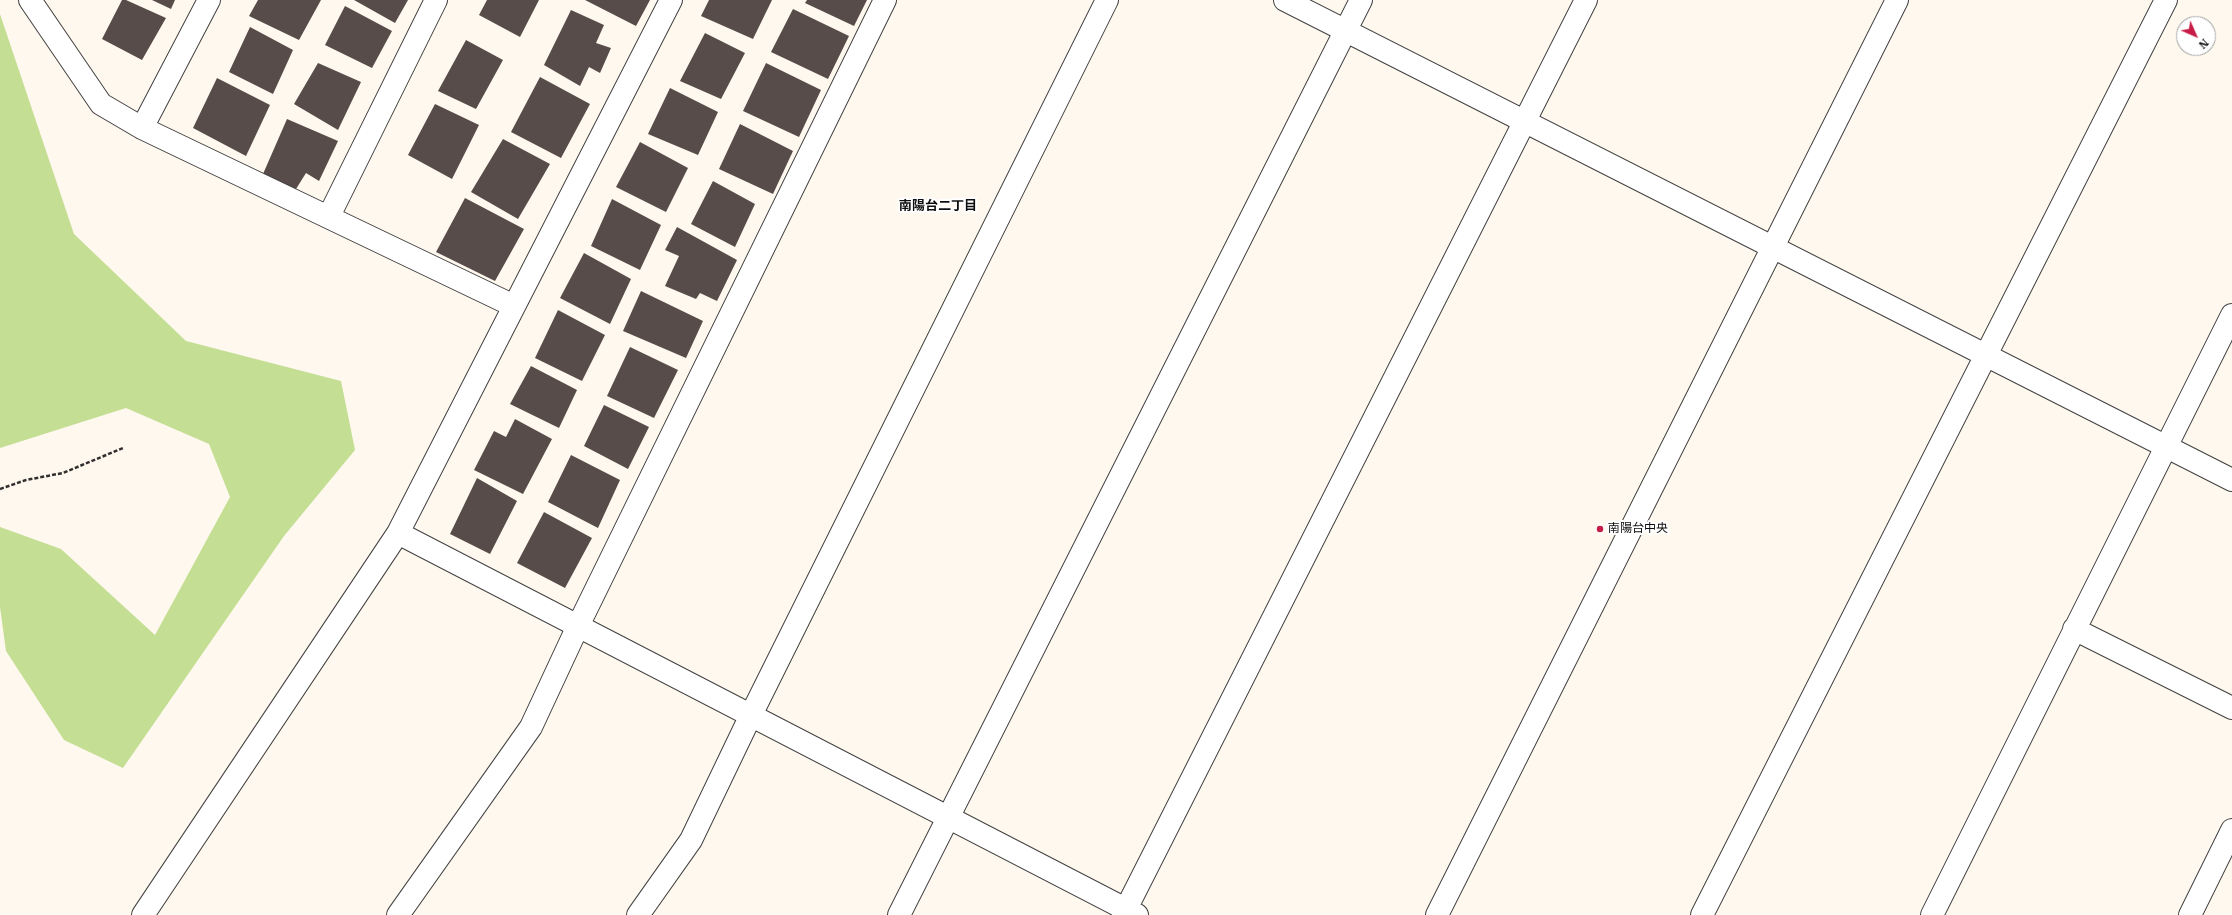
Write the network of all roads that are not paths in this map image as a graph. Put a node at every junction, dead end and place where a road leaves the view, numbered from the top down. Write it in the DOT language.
graph roads {
  1 [pos="30,0"];
  2 [pos="209,0"];
  3 [pos="436,0"];
  4 [pos="671,0"];
  5 [pos="885,0"];
  6 [pos="1107,0"];
  7 [pos="1285,0"];
  8 [pos="1361,0"];
  9 [pos="1586,0"];
  10 [pos="1897,0"];
  11 [pos="2166,0"];
  12 [pos="1345,30"];
  13 [pos="1524,121"];
  14 [pos="142,128"];
  15 [pos="329,216"];
  16 [pos="1773,247"];
  17 [pos="514,306"];
  18 [pos="2232,314"];
  19 [pos="1986,356"];
  20 [pos="2165,446"];
  21 [pos="2232,480"];
  22 [pos="398,533"];
  23 [pos="578,626"];
  24 [pos="2074,629"];
  25 [pos="2232,708"];
  26 [pos="751,715"];
  27 [pos="948,817"];
  28 [pos="2232,830"];
  29 [pos="1129,913"];
  30 [pos="143,915"];
  31 [pos="398,915"];
  32 [pos="638,915"];
  33 [pos="899,915"];
  34 [pos="1437,915"];
  35 [pos="1702,915"];
  36 [pos="1932,915"];
  37 [pos="2190,915"];
  1 -- 14 [label="street"];
  2 -- 14 [label="street"];
  3 -- 15 [label="street"];
  4 -- 17 [label="street"];
  5 -- 23 [label="street"];
  6 -- 26 [label="street"];
  7 -- 12 [label="street"];
  8 -- 12 [label="street"];
  9 -- 13 [label="street"];
  10 -- 16 [label="street"];
  11 -- 19 [label="street"];
  12 -- 13 [label="street"];
  12 -- 27 [label="street"];
  13 -- 16 [label="street"];
  13 -- 29 [label="street"];
  14 -- 15 [label="street"];
  15 -- 17 [label="street"];
  16 -- 19 [label="street"];
  16 -- 34 [label="street"];
  17 -- 22 [label="street"];
  18 -- 20 [label="street"];
  19 -- 20 [label="street"];
  19 -- 35 [label="street"];
  20 -- 21 [label="street"];
  20 -- 24 [label="street"];
  22 -- 23 [label="street"];
  22 -- 30 [label="street"];
  23 -- 26 [label="street"];
  23 -- 31 [label="street"];
  24 -- 25 [label="street"];
  24 -- 36 [label="street"];
  26 -- 27 [label="street"];
  26 -- 32 [label="street"];
  27 -- 29 [label="street"];
  27 -- 33 [label="street"];
  28 -- 37 [label="street"];
}
